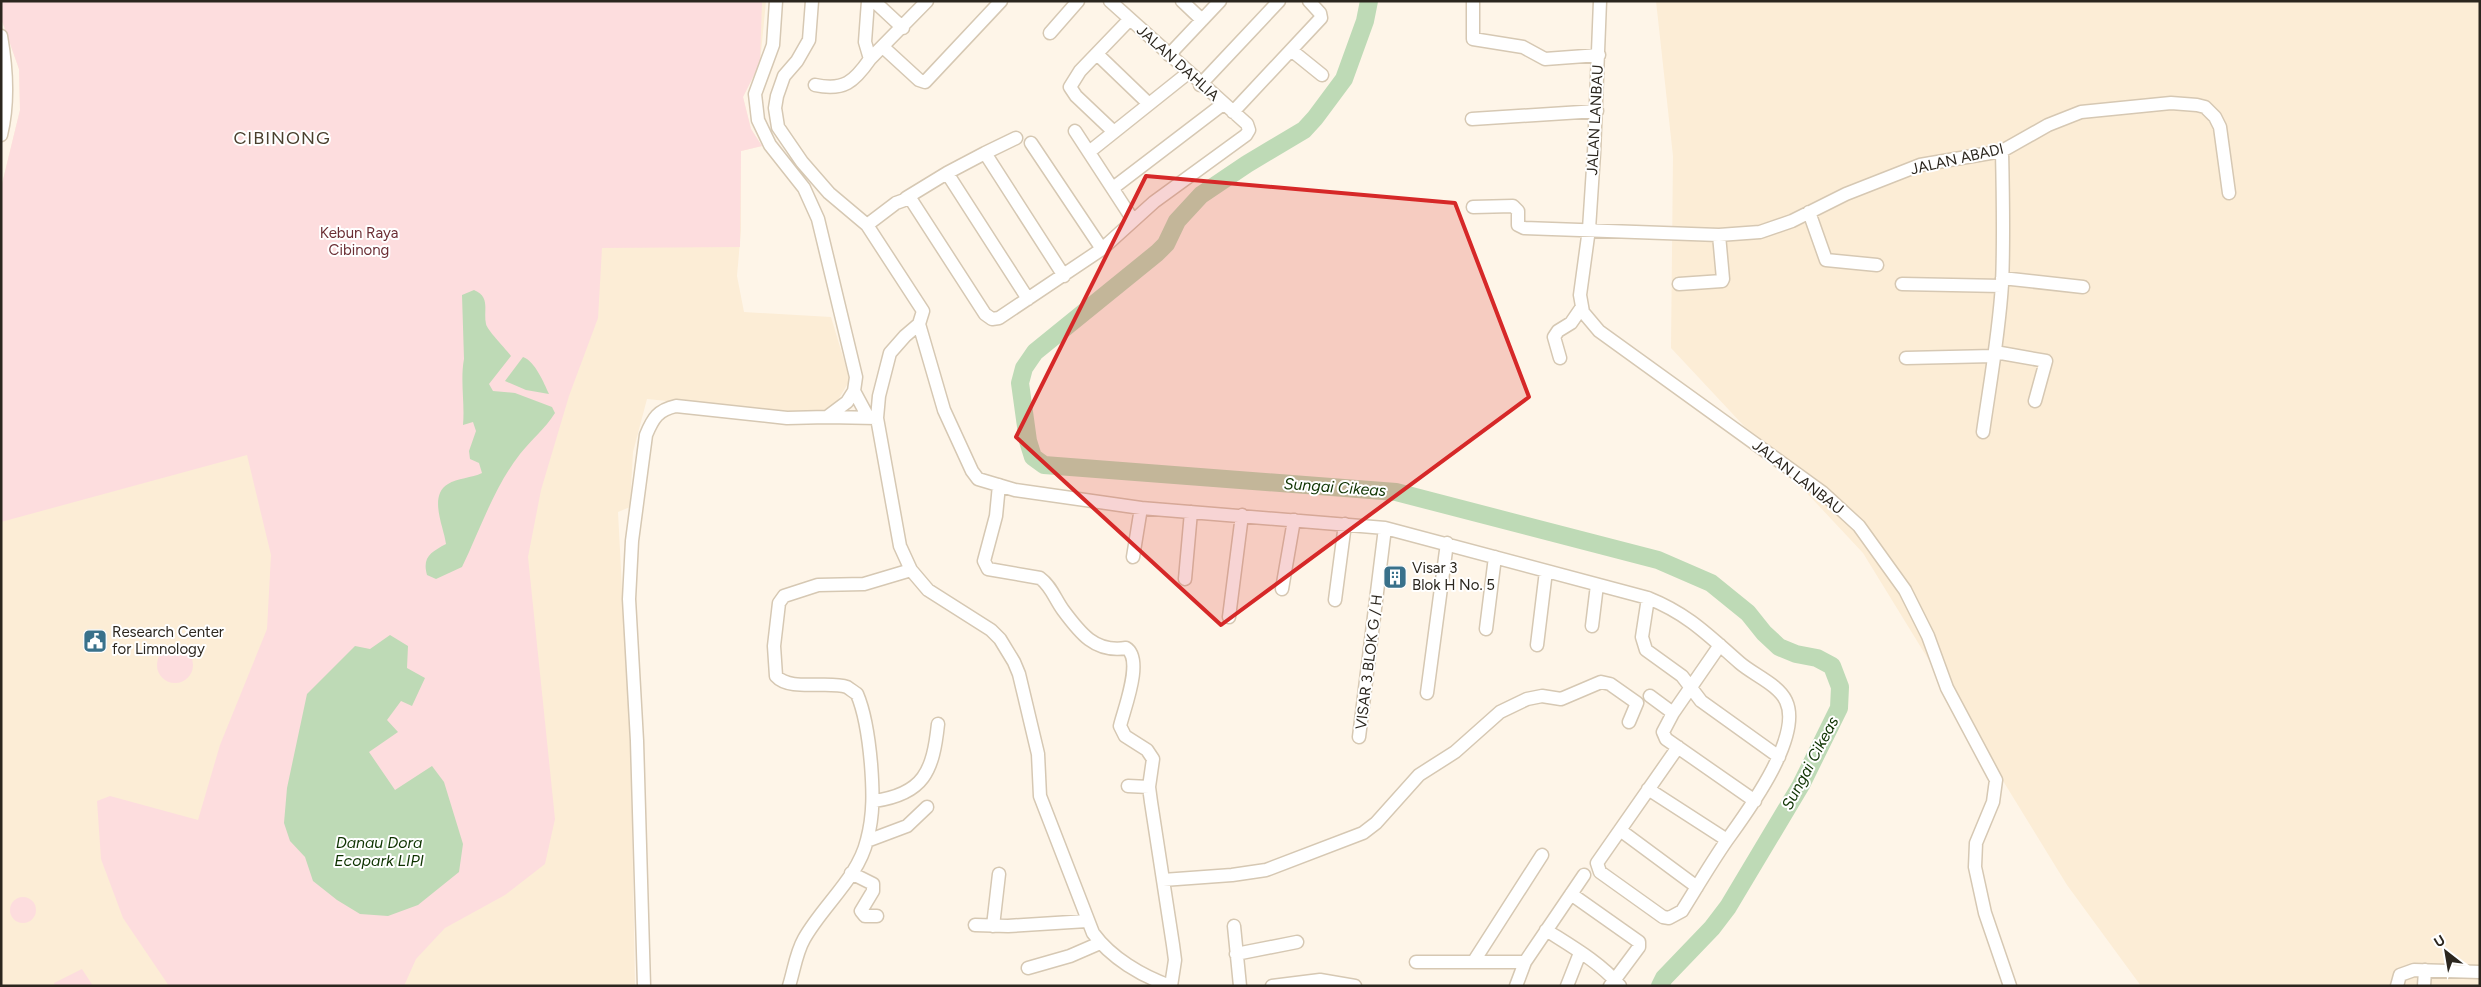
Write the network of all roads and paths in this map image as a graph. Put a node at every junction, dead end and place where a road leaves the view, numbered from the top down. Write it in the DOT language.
graph roads {
  1 [pos="776,1"];
  2 [pos="812,1"];
  3 [pos="868,1"];
  4 [pos="874,1"];
  5 [pos="927,1"];
  6 [pos="1001,1"];
  7 [pos="1110,1"];
  8 [pos="1182,1"];
  9 [pos="1220,1"];
  10 [pos="1279,1"];
  11 [pos="1309,1"];
  12 [pos="1473,1"];
  13 [pos="1600,1"];
  14 [pos="1077,2"];
  15 [pos="1130,19"];
  16 [pos="1202,20"];
  17 [pos="903,28"];
  18 [pos="1050,33"];
  19 [pos="1,36"];
  20 [pos="883,47"];
  21 [pos="1291,50"];
  22 [pos="1097,54"];
  23 [pos="1169,55"];
  24 [pos="1599,55"];
  25 [pos="870,60"];
  26 [pos="1188,73"];
  27 [pos="1322,75"];
  28 [pos="1200,84"];
  29 [pos="815,85"];
  30 [pos="1149,104"];
  31 [pos="1223,104"];
  32 [pos="1597,111"];
  33 [pos="1233,112"];
  34 [pos="1472,120"];
  35 [pos="1075,131"];
  36 [pos="1114,132"];
  37 [pos="1,135"];
  38 [pos="1016,138"];
  39 [pos="1031,143"];
  40 [pos="2002,151"];
  41 [pos="1089,152"];
  42 [pos="985,153"];
  43 [pos="947,173"];
  44 [pos="1112,188"];
  45 [pos="2229,194"];
  46 [pos="911,202"];
  47 [pos="1473,207"];
  48 [pos="1809,212"];
  49 [pos="1133,220"];
  50 [pos="867,226"];
  51 [pos="1589,229"];
  52 [pos="1719,235"];
  53 [pos="1102,249"];
  54 [pos="1876,266"];
  55 [pos="1064,276"];
  56 [pos="2002,282"];
  57 [pos="1679,284"];
  58 [pos="1902,284"];
  59 [pos="2083,287"];
  60 [pos="1028,299"];
  61 [pos="1582,308"];
  62 [pos="919,324"];
  63 [pos="1995,354"];
  64 [pos="1560,358"];
  65 [pos="1906,358"];
  66 [pos="854,391"];
  67 [pos="2035,401"];
  68 [pos="827,417"];
  69 [pos="873,418"];
  70 [pos="1983,432"];
  71 [pos="999,485"];
  72 [pos="1141,508"];
  73 [pos="1192,512"];
  74 [pos="1242,516"];
  75 [pos="1294,520"];
  76 [pos="1345,524"];
  77 [pos="1385,528"];
  78 [pos="1447,543"];
  79 [pos="1132,556"];
  80 [pos="1495,557"];
  81 [pos="911,570"];
  82 [pos="1546,571"];
  83 [pos="1185,579"];
  84 [pos="1597,586"];
  85 [pos="1282,589"];
  86 [pos="1648,598"];
  87 [pos="1335,600"];
  88 [pos="1229,617"];
  89 [pos="1592,626"];
  90 [pos="1486,629"];
  91 [pos="1537,645"];
  92 [pos="1720,645"];
  93 [pos="1691,688"];
  94 [pos="1427,693"];
  95 [pos="1650,696"];
  96 [pos="1673,713"];
  97 [pos="1629,722"];
  98 [pos="938,724"];
  99 [pos="1359,737"];
  100 [pos="1678,747"];
  101 [pos="1779,757"];
  102 [pos="1128,786"];
  103 [pos="1149,787"];
  104 [pos="1648,789"];
  105 [pos="874,801"];
  106 [pos="1755,801"];
  107 [pos="927,808"];
  108 [pos="1620,830"];
  109 [pos="1727,840"];
  110 [pos="867,841"];
  111 [pos="1542,855"];
  112 [pos="851,873"];
  113 [pos="999,874"];
  114 [pos="1584,875"];
  115 [pos="1164,880"];
  116 [pos="1697,887"];
  117 [pos="1571,894"];
  118 [pos="876,916"];
  119 [pos="1087,920"];
  120 [pos="975,925"];
  121 [pos="993,926"];
  122 [pos="1234,926"];
  123 [pos="1546,930"];
  124 [pos="1297,942"];
  125 [pos="1100,943"];
  126 [pos="1580,953"];
  127 [pos="1236,954"];
  128 [pos="1474,961"];
  129 [pos="1416,962"];
  130 [pos="1525,962"];
  131 [pos="1028,968"];
  132 [pos="2425,970"];
  133 [pos="2480,972"];
  134 [pos="1615,983"];
  135 [pos="644,986"];
  136 [pos="790,986"];
  137 [pos="1171,986"];
  138 [pos="1240,986"];
  139 [pos="1272,986"];
  140 [pos="1355,986"];
  141 [pos="1516,986"];
  142 [pos="1567,986"];
  143 [pos="2010,986"];
  144 [pos="2397,986"];
  145 [pos="2424,986"];
  1 -- 66 [label="street"];
  2 -- 50 [label="street"];
  3 -- 25 [label="street"];
  4 -- 17 [label="street"];
  5 -- 17 [label="street"];
  6 -- 20 [label="street"];
  7 -- 15 [label="street, JALAN DAHLIA"];
  8 -- 16 [label="street"];
  9 -- 16 [label="street"];
  10 -- 28 [label="street"];
  11 -- 21 [label="street"];
  12 -- 24 [label="street"];
  13 -- 24 [label="street, JALAN LANBAU"];
  14 -- 18 [label="street"];
  15 -- 22 [label="street"];
  15 -- 23 [label="street, JALAN DAHLIA"];
  16 -- 23 [label="street"];
  17 -- 20 [label="street"];
  19 -- 37 [label="street"];
  20 -- 25 [label="street"];
  21 -- 27 [label="street"];
  21 -- 33 [label="street"];
  22 -- 30 [label="street"];
  22 -- 36 [label="street"];
  23 -- 26 [label="street, JALAN DAHLIA"];
  24 -- 32 [label="street, JALAN LANBAU"];
  25 -- 29 [label="street"];
  26 -- 28 [label="street, JALAN DAHLIA"];
  26 -- 30 [label="street"];
  28 -- 31 [label="street, JALAN DAHLIA"];
  30 -- 36 [label="street"];
  31 -- 33 [label="street, JALAN DAHLIA"];
  31 -- 44 [label="street"];
  32 -- 34 [label="street"];
  32 -- 51 [label="street, JALAN LANBAU"];
  33 -- 49 [label="street, JALAN DAHLIA"];
  35 -- 41 [label="street"];
  36 -- 41 [label="street"];
  38 -- 42 [label="street"];
  39 -- 53 [label="street"];
  40 -- 45 [label="street, JALAN ABADI"];
  40 -- 48 [label="street, JALAN ABADI"];
  40 -- 56 [label="street"];
  41 -- 44 [label="street"];
  42 -- 43 [label="street"];
  42 -- 55 [label="street"];
  43 -- 46 [label="street"];
  43 -- 60 [label="street"];
  44 -- 49 [label="street"];
  46 -- 50 [label="street"];
  46 -- 60 [label="street"];
  47 -- 51 [label="street, JALAN ABADI"];
  48 -- 52 [label="street, JALAN ABADI"];
  48 -- 54 [label="street"];
  49 -- 53 [label="street"];
  50 -- 62 [label="street"];
  51 -- 52 [label="street, JALAN ABADI"];
  51 -- 61 [label="street, JALAN LANBAU"];
  52 -- 57 [label="street"];
  53 -- 55 [label="street"];
  55 -- 60 [label="street"];
  56 -- 58 [label="street"];
  56 -- 59 [label="street"];
  56 -- 63 [label="street"];
  61 -- 64 [label="street"];
  61 -- 143 [label="street, JALAN LANBAU"];
  62 -- 69 [label="street"];
  62 -- 71 [label="street"];
  63 -- 65 [label="street"];
  63 -- 67 [label="street"];
  63 -- 70 [label="street"];
  66 -- 68 [label="street"];
  66 -- 69 [label="street"];
  68 -- 69 [label="street"];
  68 -- 135 [label="street"];
  69 -- 81 [label="street"];
  71 -- 72 [label="street"];
  71 -- 103 [label="street"];
  72 -- 73 [label="street"];
  72 -- 79 [label="street"];
  73 -- 74 [label="street"];
  73 -- 83 [label="street"];
  74 -- 75 [label="street"];
  74 -- 88 [label="street"];
  75 -- 76 [label="street"];
  75 -- 85 [label="street"];
  76 -- 77 [label="street"];
  76 -- 87 [label="street"];
  77 -- 78 [label="street"];
  77 -- 99 [label="street, VISAR 3 BLOK G / H"];
  78 -- 80 [label="street"];
  78 -- 94 [label="street"];
  80 -- 82 [label="street"];
  80 -- 90 [label="street"];
  81 -- 105 [label="street"];
  81 -- 119 [label="street"];
  82 -- 84 [label="street"];
  82 -- 91 [label="street"];
  84 -- 86 [label="street"];
  84 -- 89 [label="street"];
  86 -- 92 [label="street"];
  86 -- 93 [label="street"];
  92 -- 93 [label="street"];
  92 -- 101 [label="street"];
  93 -- 96 [label="street"];
  93 -- 101 [label="street"];
  95 -- 96 [label="street"];
  96 -- 100 [label="street"];
  97 -- 115 [label="street"];
  98 -- 105 [label="street"];
  100 -- 104 [label="street"];
  100 -- 106 [label="street"];
  101 -- 106 [label="street"];
  102 -- 103 [label="street"];
  103 -- 115 [label="street"];
  104 -- 108 [label="street"];
  104 -- 109 [label="street"];
  105 -- 110 [label="street"];
  106 -- 109 [label="street"];
  107 -- 110 [label="street"];
  108 -- 116 [label="street"];
  108 -- 116 [label="street"];
  109 -- 116 [label="street"];
  110 -- 112 [label="street"];
  111 -- 128 [label="street"];
  112 -- 118 [label="street"];
  112 -- 136 [label="street"];
  113 -- 121 [label="street"];
  114 -- 117 [label="street"];
  115 -- 137 [label="street"];
  117 -- 123 [label="street"];
  117 -- 134 [label="street"];
  119 -- 121 [label="street"];
  119 -- 125 [label="street"];
  120 -- 121 [label="street"];
  122 -- 127 [label="street"];
  123 -- 126 [label="street"];
  123 -- 130 [label="street"];
  124 -- 127 [label="street"];
  125 -- 131 [label="street"];
  125 -- 137 [label="street"];
  126 -- 134 [label="street"];
  126 -- 142 [label="street"];
  127 -- 138 [label="street"];
  128 -- 129 [label="street"];
  128 -- 130 [label="street"];
  130 -- 141 [label="street"];
  132 -- 133 [label="street"];
  132 -- 144 [label="street"];
  132 -- 145 [label="street"];
  139 -- 140 [label="street"];
}
